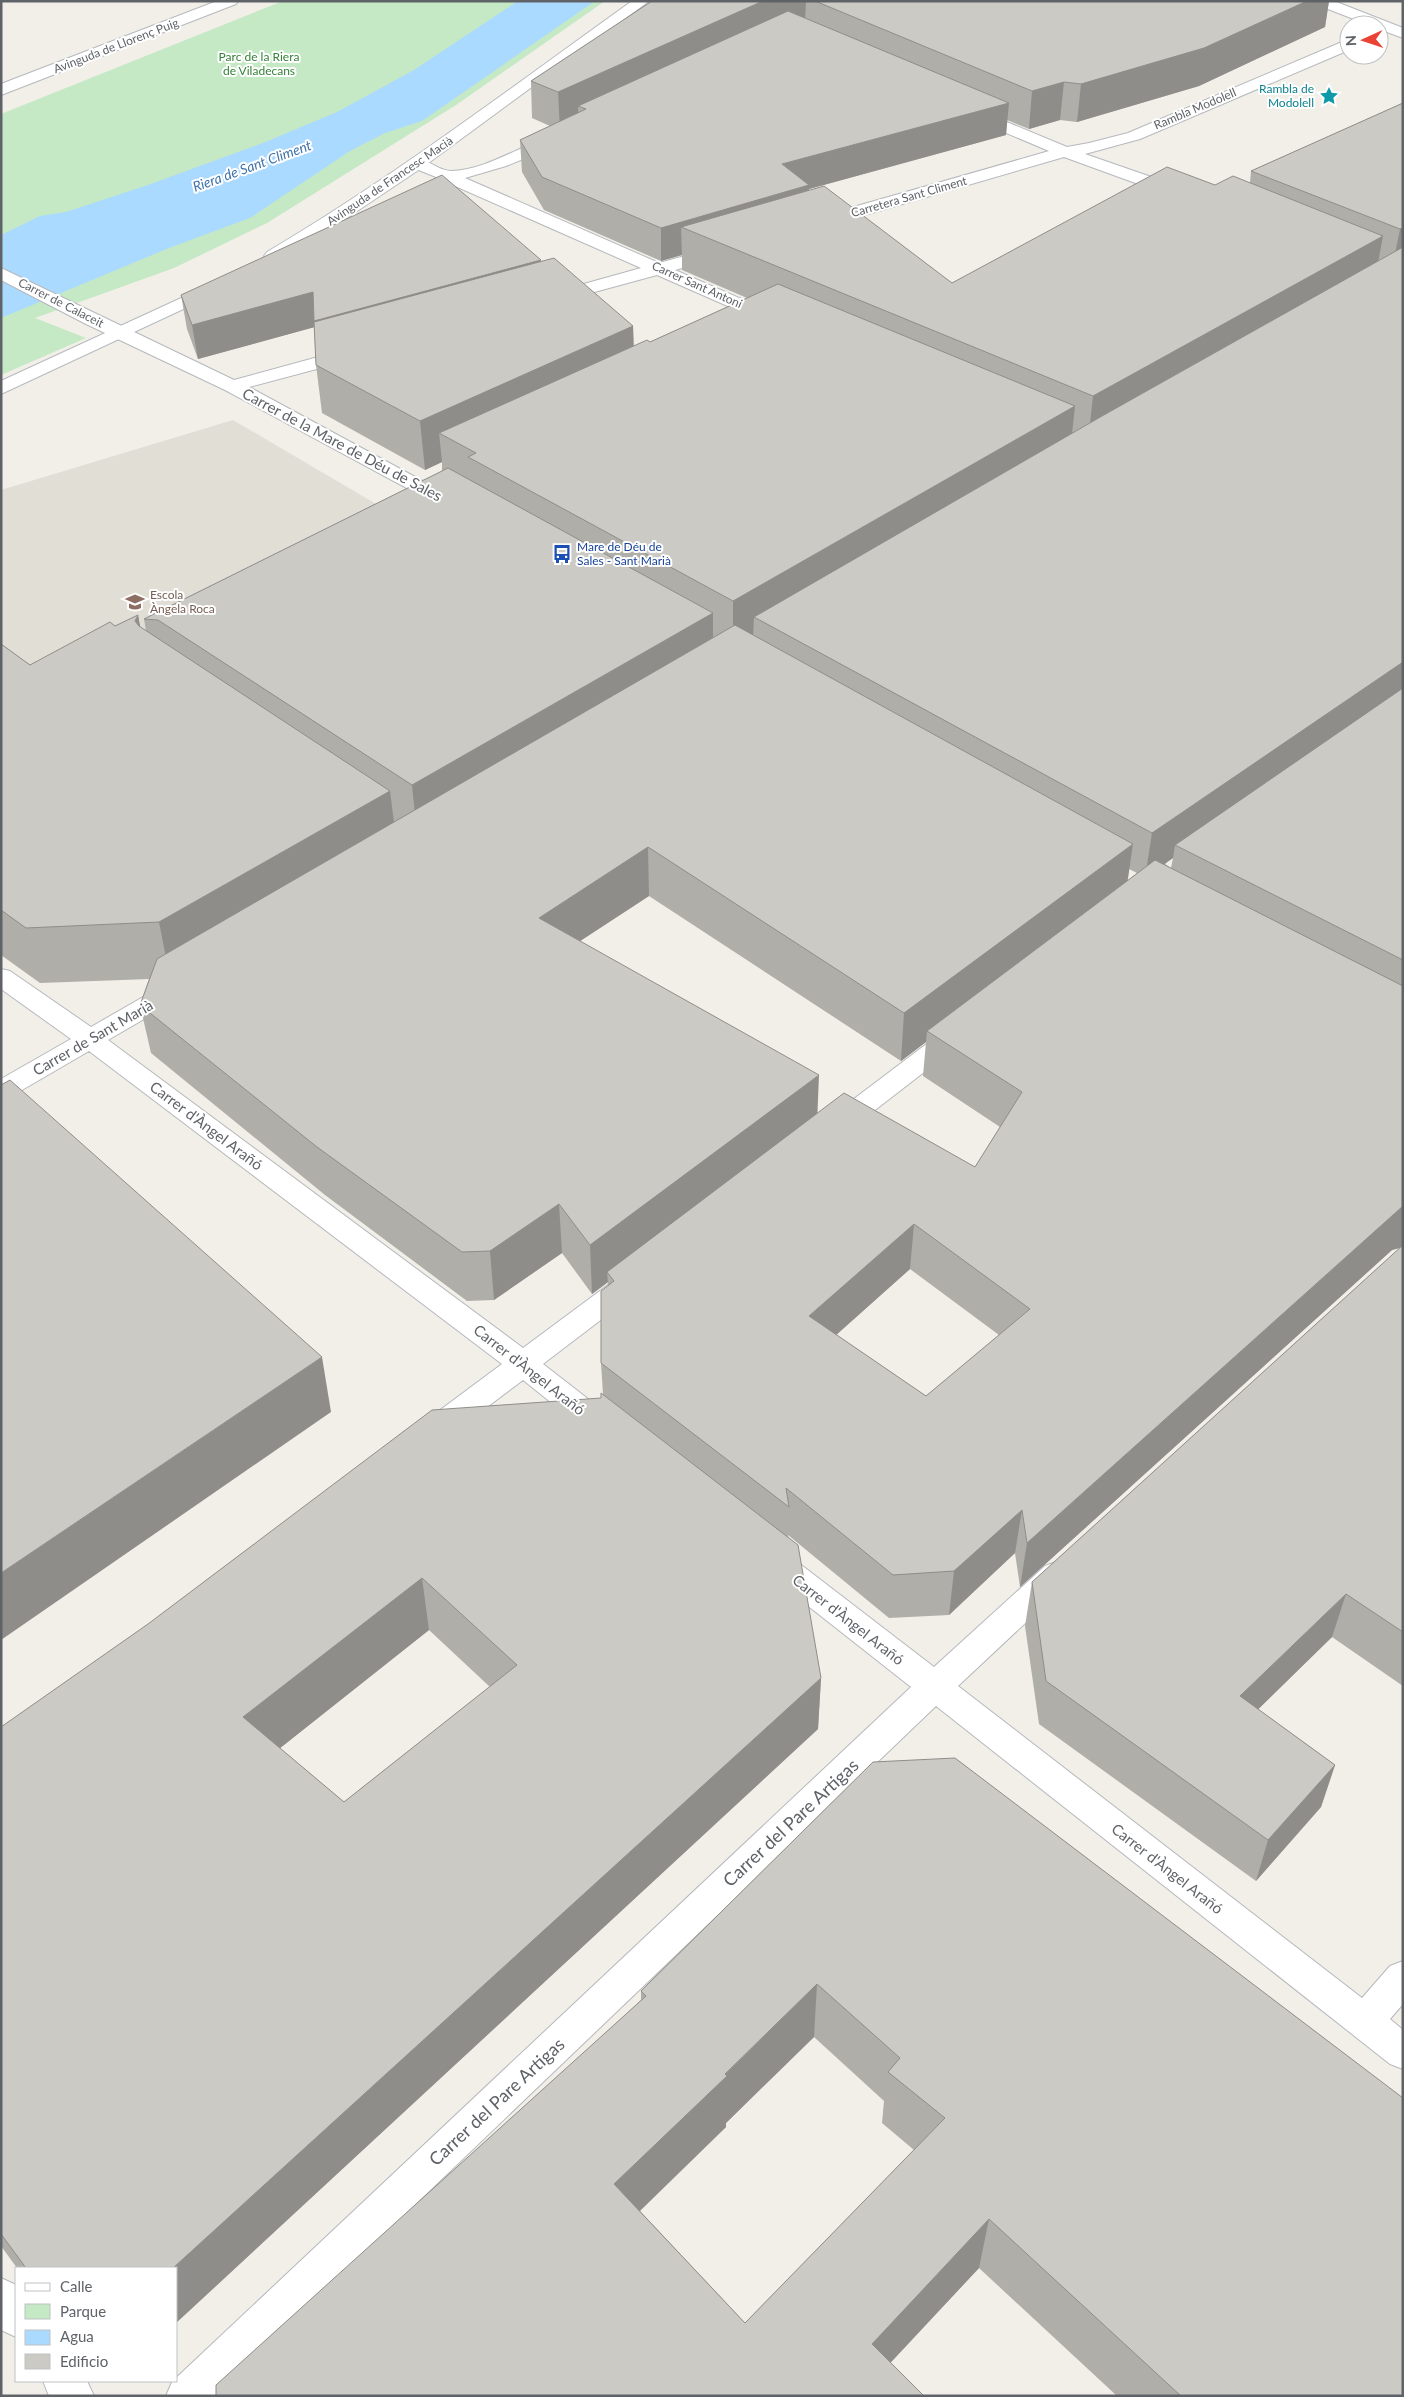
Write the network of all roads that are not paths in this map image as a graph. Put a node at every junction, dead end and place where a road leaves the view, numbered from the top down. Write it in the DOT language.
graph roads {
  1 [pos="231,1"];
  2 [pos="642,1"];
  3 [pos="1320,1"];
  4 [pos="1352,15"];
  5 [pos="1403,20"];
  6 [pos="1389,27"];
  7 [pos="1389,30"];
  8 [pos="1403,33"];
  9 [pos="1339,48"];
  10 [pos="1,90"];
  11 [pos="958,106"];
  12 [pos="571,133"];
  13 [pos="1065,152"];
  14 [pos="417,163"];
  15 [pos="444,177"];
  16 [pos="1191,198"];
  17 [pos="802,228"];
  18 [pos="736,247"];
  19 [pos="262,262"];
  20 [pos="661,269"];
  21 [pos="1,273"];
  22 [pos="227,281"];
  23 [pos="538,302"];
  24 [pos="755,328"];
  25 [pos="121,334"];
  26 [pos="368,349"];
  27 [pos="232,386"];
  28 [pos="1,388"];
  29 [pos="468,513"];
  30 [pos="1,977"];
  31 [pos="194,979"];
  32 [pos="972,1023"];
  33 [pos="91,1040"];
  34 [pos="1,1091"];
  35 [pos="815,1142"];
  36 [pos="649,1268"];
  37 [pos="523,1364"];
  38 [pos="624,1444"];
  39 [pos="413,1447"];
  40 [pos="756,1547"];
  41 [pos="1081,1553"];
  42 [pos="934,1687"];
  43 [pos="1403,1978"];
  44 [pos="1364,2022"];
  45 [pos="1403,2052"];
  46 [pos="1,2297"];
  47 [pos="15,2316"];
  48 [pos="64,2382"];
  49 [pos="74,2396"];
  50 [pos="186,2396"];
  1 -- 10 [label="street, Avinguda de Llorenç Puig"];
  2 -- 14 [label="street, Avinguda de Francesc Macià"];
  3 -- 4 [label="street"];
  5 -- 6 [label="street"];
  7 -- 8 [label="street"];
  9 -- 13 [label="street, Rambla Modolell"];
  11 -- 13 [label="street"];
  12 -- 15 [label="street"];
  13 -- 16 [label="street"];
  13 -- 17 [label="street, Carretera Sant Climent"];
  14 -- 15 [label="street, Carrer Sant Antoni"];
  14 -- 19 [label="street, Avinguda de Francesc Macià"];
  15 -- 20 [label="street, Carrer Sant Antoni"];
  18 -- 20 [label="street"];
  20 -- 23 [label="street"];
  20 -- 24 [label="street, Carrer Sant Antoni"];
  21 -- 25 [label="street, Carrer de Calaceit"];
  22 -- 25 [label="street"];
  25 -- 27 [label="street, Carrer de la Mare de Déu de Sales"];
  25 -- 28 [label="street"];
  26 -- 27 [label="street"];
  27 -- 29 [label="street, Carrer de la Mare de Déu de Sales"];
  30 -- 33 [label="street, Carrer d'Àngel Arañó"];
  31 -- 33 [label="street, Carrer de Sant Marià"];
  32 -- 35 [label="street"];
  33 -- 34 [label="street, Carrer de Sant Marià"];
  33 -- 37 [label="street, Carrer d'Àngel Arañó"];
  36 -- 37 [label="street"];
  37 -- 38 [label="street, Carrer d'Àngel Arañó"];
  37 -- 39 [label="street"];
  40 -- 42 [label="street, Carrer d'Àngel Arañó"];
  41 -- 42 [label="street, Carrer del Pare Artigas"];
  42 -- 44 [label="street, Carrer d'Àngel Arañó"];
  42 -- 50 [label="street, Carrer del Pare Artigas"];
  43 -- 44 [label="street"];
  44 -- 45 [label="street, Carrer d'Àngel Arañó"];
  46 -- 47 [label="street"];
  48 -- 49 [label="street"];
}
